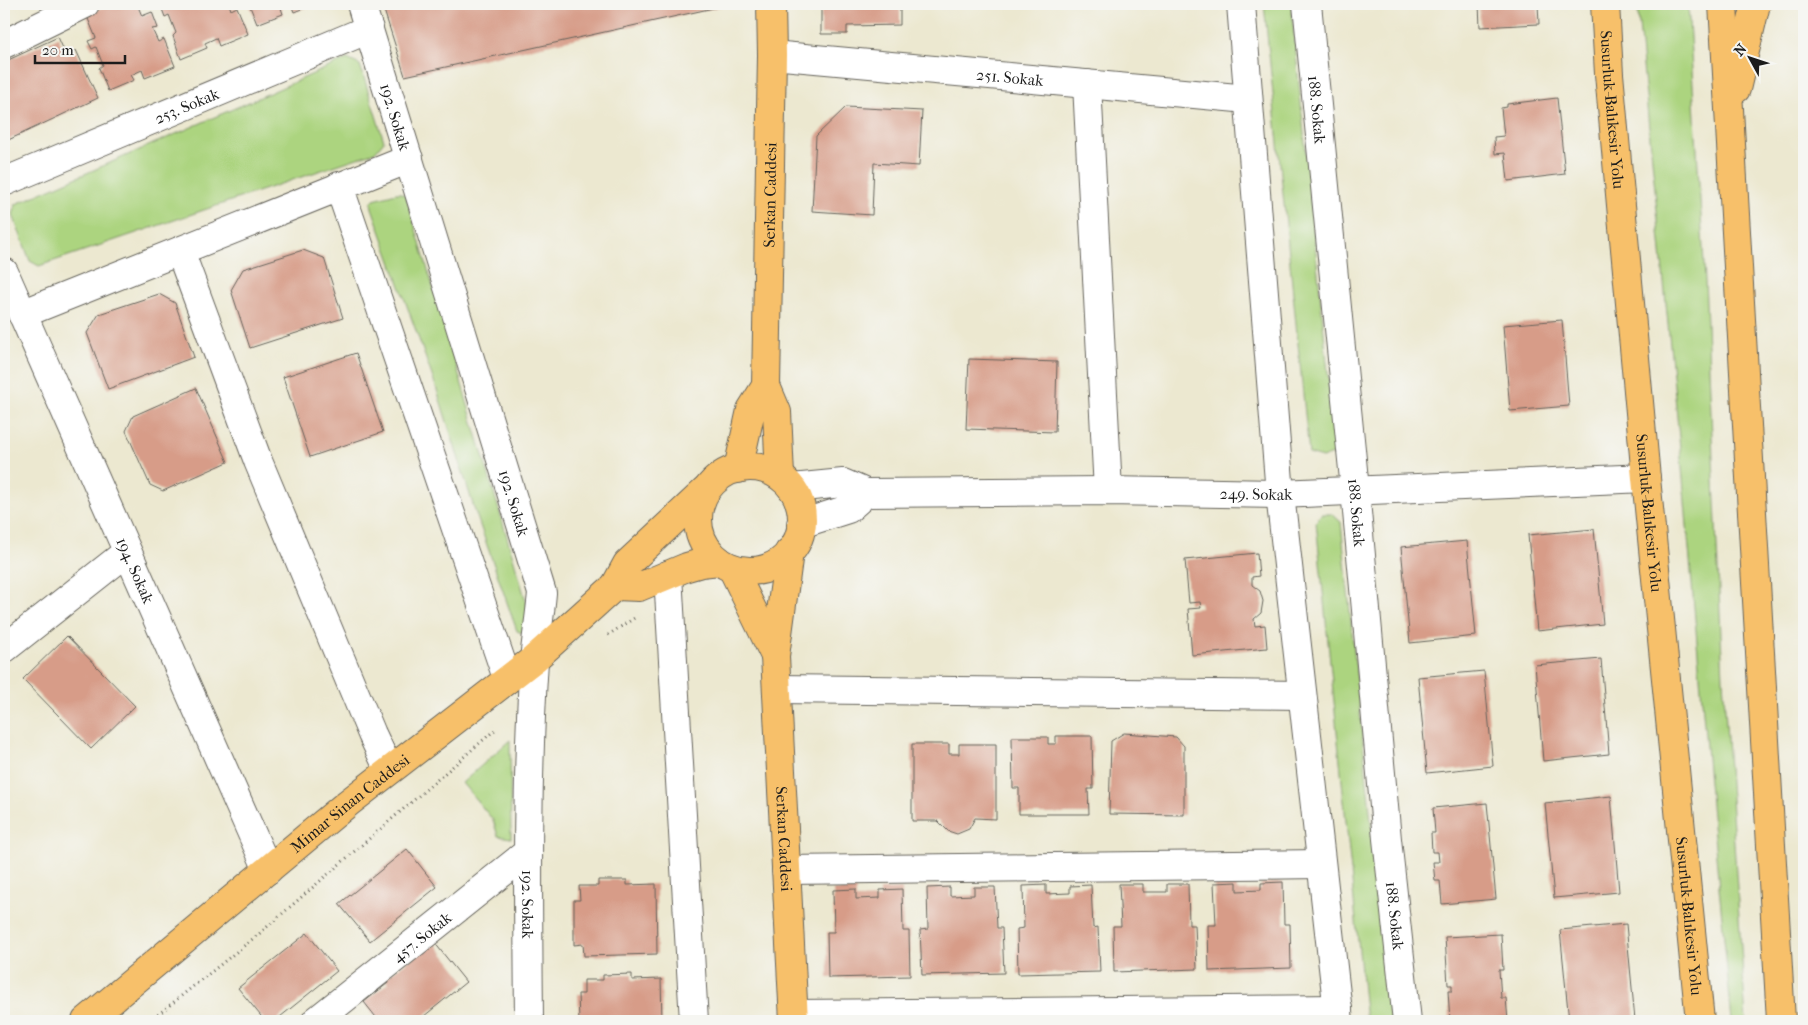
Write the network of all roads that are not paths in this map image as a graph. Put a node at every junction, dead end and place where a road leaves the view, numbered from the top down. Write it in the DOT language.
graph roads {
  1 [pos="85,4"];
  2 [pos="361,4"];
  3 [pos="771,4"];
  4 [pos="1241,4"];
  5 [pos="1307,4"];
  6 [pos="1591,4"];
  7 [pos="1605,4"];
  8 [pos="1723,4"];
  9 [pos="1756,4"];
  10 [pos="369,29"];
  11 [pos="4,44"];
  12 [pos="772,55"];
  13 [pos="1609,74"];
  14 [pos="1087,84"];
  15 [pos="1248,99"];
  16 [pos="1729,120"];
  17 [pos="409,159"];
  18 [pos="4,182"];
  19 [pos="339,186"];
  20 [pos="180,251"];
  21 [pos="4,272"];
  22 [pos="22,314"];
  23 [pos="766,386"];
  24 [pos="738,469"];
  25 [pos="1646,478"];
  26 [pos="786,482"];
  27 [pos="1355,490"];
  28 [pos="705,491"];
  29 [pos="1108,491"];
  30 [pos="866,493"];
  31 [pos="1280,494"];
  32 [pos="801,524"];
  33 [pos="128,552"];
  34 [pos="789,552"];
  35 [pos="726,564"];
  36 [pos="668,575"];
  37 [pos="615,586"];
  38 [pos="4,649"];
  39 [pos="775,656"];
  40 [pos="534,659"];
  41 [pos="507,678"];
  42 [pos="777,689"];
  43 [pos="1302,695"];
  44 [pos="389,770"];
  45 [pos="528,852"];
  46 [pos="1321,864"];
  47 [pos="268,870"];
  48 [pos="786,870"];
  49 [pos="1338,1015"];
  50 [pos="794,1018"];
  51 [pos="86,1021"];
  52 [pos="316,1021"];
  53 [pos="529,1021"];
  54 [pos="694,1021"];
  55 [pos="1408,1021"];
  56 [pos="1700,1021"];
  57 [pos="1781,1021"];
  1 -- 11 [label="street"];
  2 -- 10 [label="street, 192. Sokak"];
  3 -- 12 [label="main road, Serkan Caddesi"];
  4 -- 15 [label="street"];
  5 -- 27 [label="street, 188. Sokak"];
  6 -- 13 [label="main road"];
  7 -- 13 [label="main road, Susurluk-Balıkesir Yolu"];
  8 -- 16 [label="main road"];
  9 -- 16 [label="main road"];
  10 -- 17 [label="street, 192. Sokak"];
  10 -- 18 [label="street, 253. Sokak"];
  12 -- 14 [label="street, 251. Sokak"];
  12 -- 23 [label="main road, Serkan Caddesi"];
  13 -- 25 [label="main road, Susurluk-Balıkesir Yolu"];
  14 -- 15 [label="street, 251. Sokak"];
  14 -- 29 [label="street"];
  15 -- 31 [label="street"];
  16 -- 57 [label="main road"];
  17 -- 19 [label="street"];
  17 -- 40 [label="street, 192. Sokak"];
  19 -- 20 [label="street"];
  19 -- 41 [label="street"];
  20 -- 22 [label="street"];
  20 -- 44 [label="street"];
  21 -- 22 [label="street, 194. Sokak"];
  22 -- 33 [label="street, 194. Sokak"];
  23 -- 24 [label="main road"];
  23 -- 26 [label="main road, Serkan Caddesi"];
  24 -- 26 [label="main road"];
  24 -- 28 [label="main road"];
  25 -- 27 [label="street, 249. Sokak"];
  25 -- 56 [label="main road, Susurluk-Balıkesir Yolu"];
  26 -- 30 [label="street"];
  26 -- 32 [label="main road"];
  27 -- 31 [label="street, 249. Sokak"];
  27 -- 55 [label="street, 188. Sokak"];
  28 -- 35 [label="main road"];
  28 -- 37 [label="main road, Mimar Sinan Caddesi"];
  29 -- 30 [label="street, 249. Sokak"];
  29 -- 31 [label="street, 249. Sokak"];
  30 -- 32 [label="street"];
  31 -- 43 [label="street"];
  32 -- 34 [label="main road"];
  33 -- 38 [label="street"];
  33 -- 47 [label="street, 194. Sokak"];
  34 -- 35 [label="main road"];
  34 -- 39 [label="main road, Serkan Caddesi"];
  35 -- 36 [label="main road"];
  35 -- 39 [label="main road, Serkan Caddesi"];
  36 -- 37 [label="main road"];
  36 -- 54 [label="street"];
  37 -- 40 [label="main road, Mimar Sinan Caddesi"];
  39 -- 42 [label="main road, Serkan Caddesi"];
  40 -- 41 [label="main road, Mimar Sinan Caddesi"];
  40 -- 45 [label="street, 192. Sokak"];
  41 -- 44 [label="main road, Mimar Sinan Caddesi"];
  42 -- 43 [label="street"];
  42 -- 48 [label="main road, Serkan Caddesi"];
  43 -- 46 [label="street"];
  44 -- 47 [label="main road, Mimar Sinan Caddesi"];
  45 -- 52 [label="street, 457. Sokak"];
  45 -- 53 [label="street, 192. Sokak"];
  46 -- 48 [label="street"];
  46 -- 49 [label="street"];
  47 -- 51 [label="main road, Mimar Sinan Caddesi"];
  48 -- 50 [label="main road, Serkan Caddesi"];
  49 -- 50 [label="street"];
}
